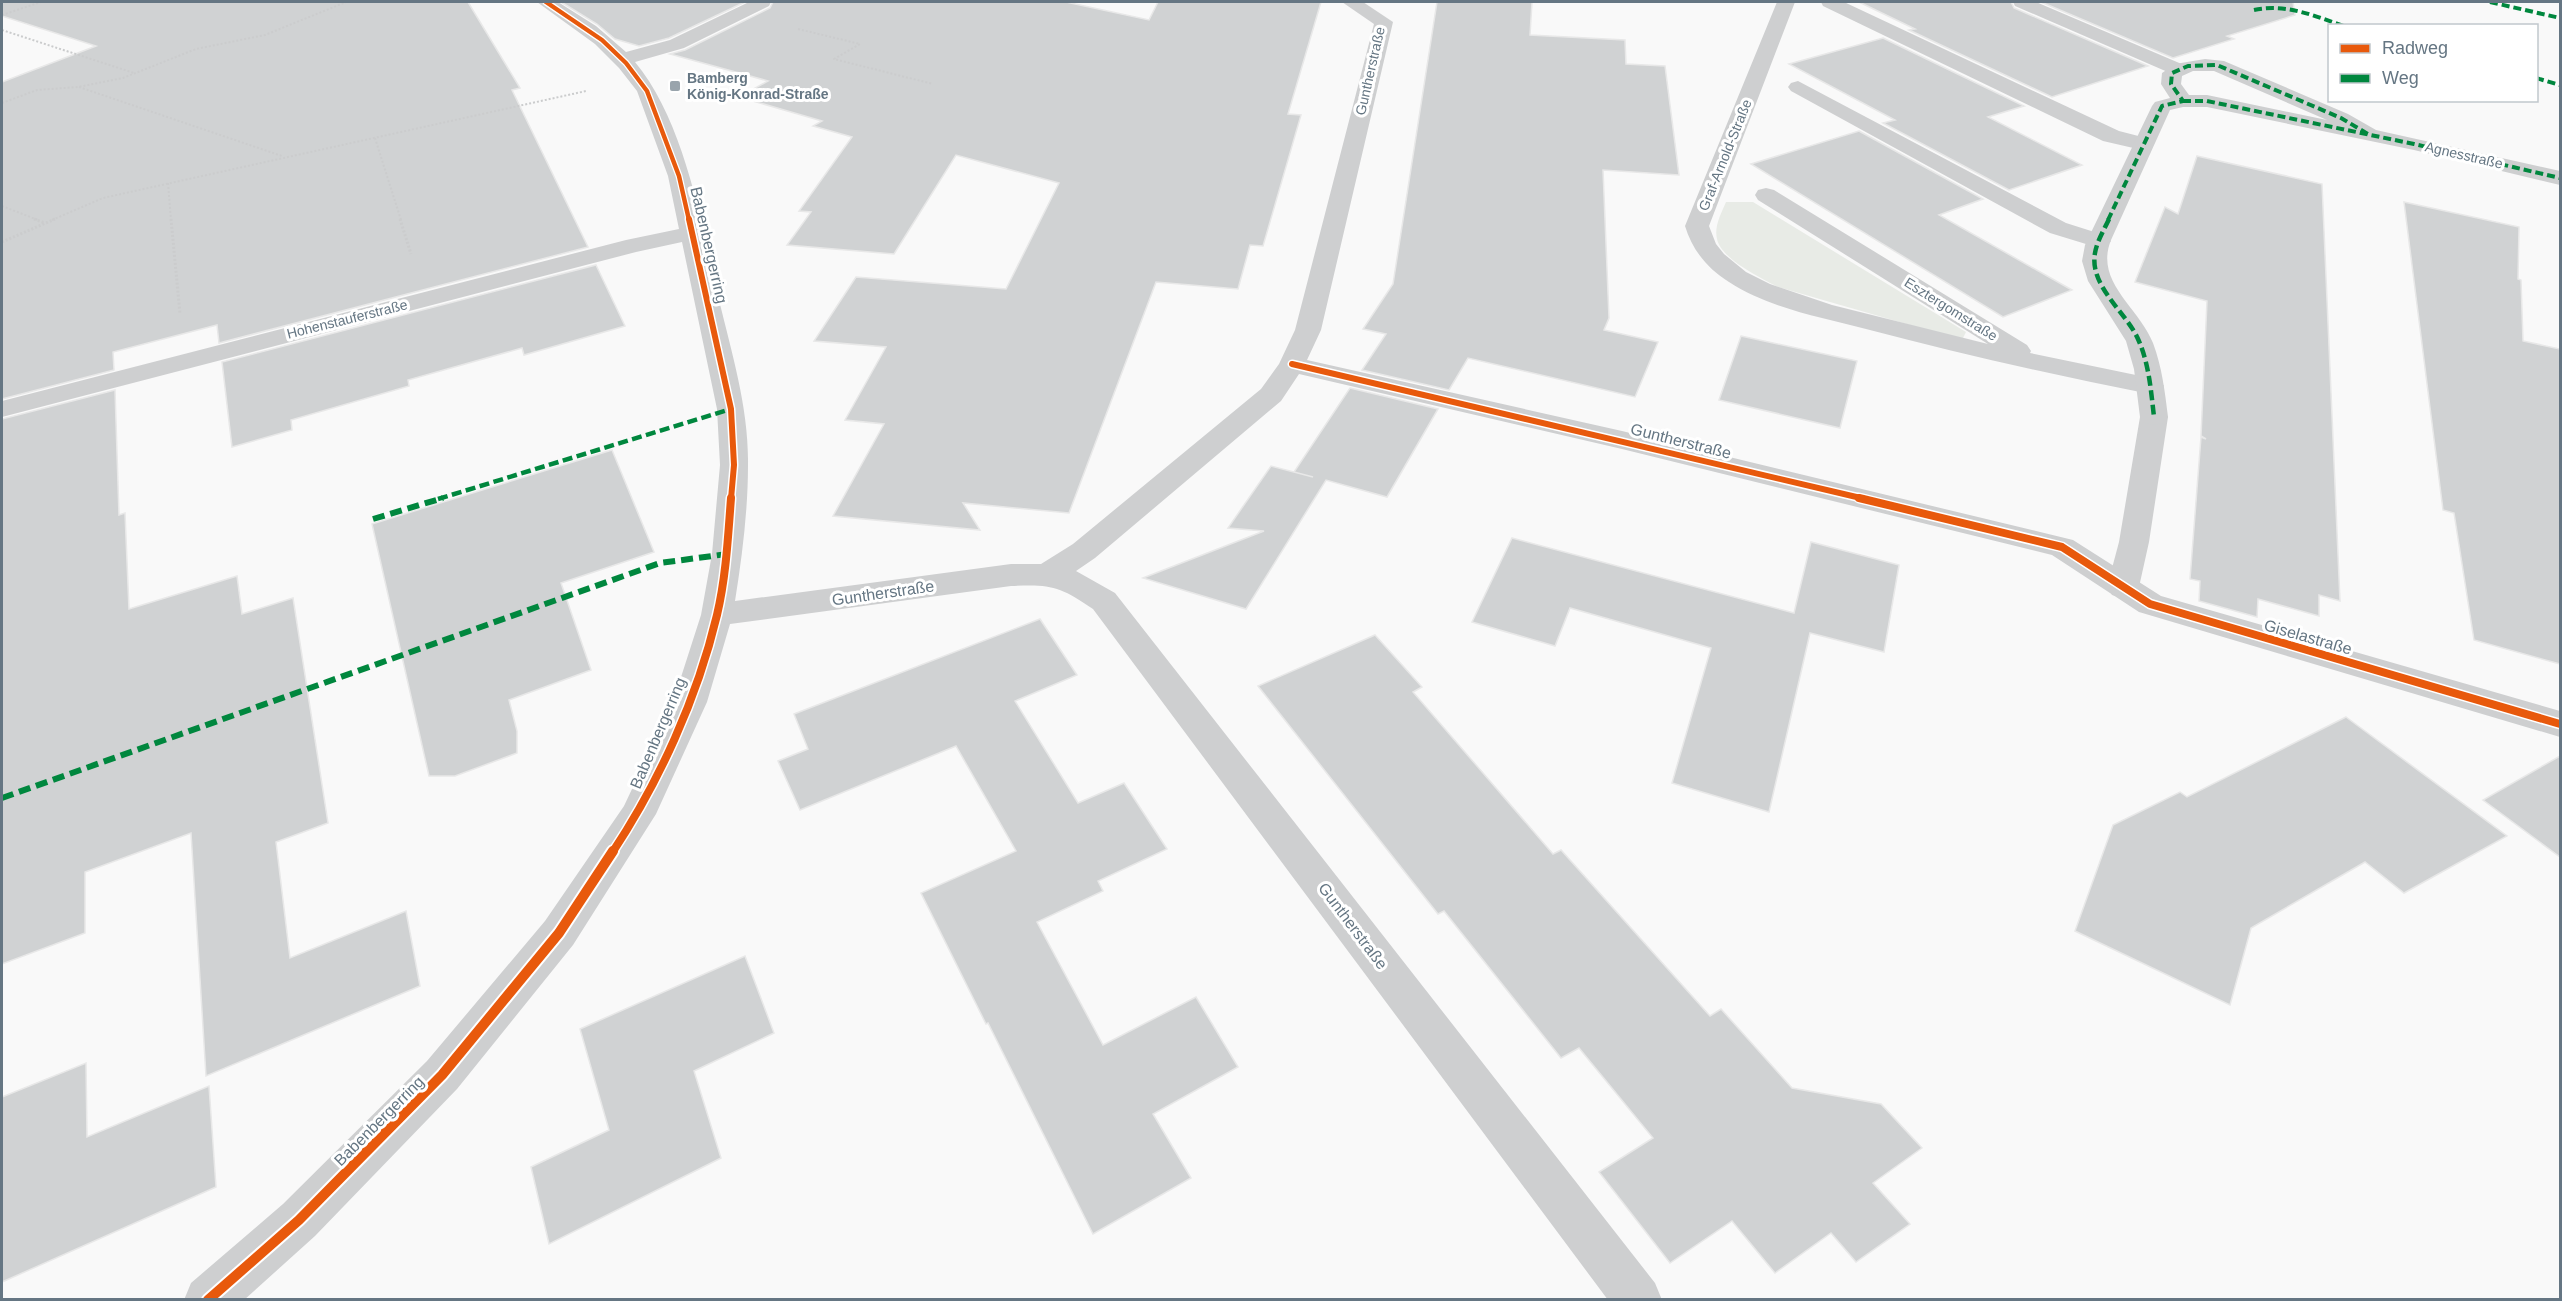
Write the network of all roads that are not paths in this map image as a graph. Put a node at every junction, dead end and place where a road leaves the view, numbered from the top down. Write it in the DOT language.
graph roads {
  1 [pos="546,2"];
  2 [pos="762,2"];
  3 [pos="1351,2"];
  4 [pos="1786,2"];
  5 [pos="1830,2"];
  6 [pos="2022,2"];
  7 [pos="624,59"];
  8 [pos="2188,67"];
  9 [pos="1797,87"];
  10 [pos="2183,100"];
  11 [pos="2368,134"];
  12 [pos="2142,144"];
  13 [pos="2560,178"];
  14 [pos="1766,195"];
  15 [pos="693,233"];
  16 [pos="2099,240"];
  17 [pos="2037,363"];
  18 [pos="1292,364"];
  19 [pos="2150,386"];
  20 [pos="2,409"];
  21 [pos="2062,548"];
  22 [pos="1050,573"];
  23 [pos="2123,587"];
  24 [pos="717,615"];
  25 [pos="2560,724"];
  26 [pos="208,1299"];
  27 [pos="1638,1299"];
  1 -- 7 [label="street, Babenbergerring"];
  2 -- 7 [label="street"];
  3 -- 18 [label="street, Guntherstraße"];
  4 -- 17 [label="street, Graf-Arnold-Straße"];
  5 -- 12 [label="street"];
  6 -- 8 [label="street"];
  7 -- 15 [label="street, Babenbergerring"];
  8 -- 10 [label="street"];
  8 -- 11 [label="street, Agnesstraße"];
  9 -- 16 [label="street"];
  10 -- 11 [label="street, Agnesstraße"];
  10 -- 12 [label="street"];
  11 -- 13 [label="street, Agnesstraße"];
  12 -- 16 [label="street"];
  14 -- 17 [label="street, Esztergomstraße"];
  15 -- 20 [label="street, Hohenstauferstraße"];
  15 -- 24 [label="street, Babenbergerring"];
  16 -- 19 [label="street"];
  17 -- 19 [label="street, Esztergomstraße"];
  18 -- 21 [label="street, Guntherstraße"];
  18 -- 22 [label="street, Guntherstraße"];
  19 -- 23 [label="street"];
  21 -- 23 [label="street, Giselastraße"];
  22 -- 24 [label="street, Guntherstraße"];
  22 -- 27 [label="street, Guntherstraße"];
  23 -- 25 [label="street, Giselastraße"];
  24 -- 26 [label="street, Babenbergerring"];
}
